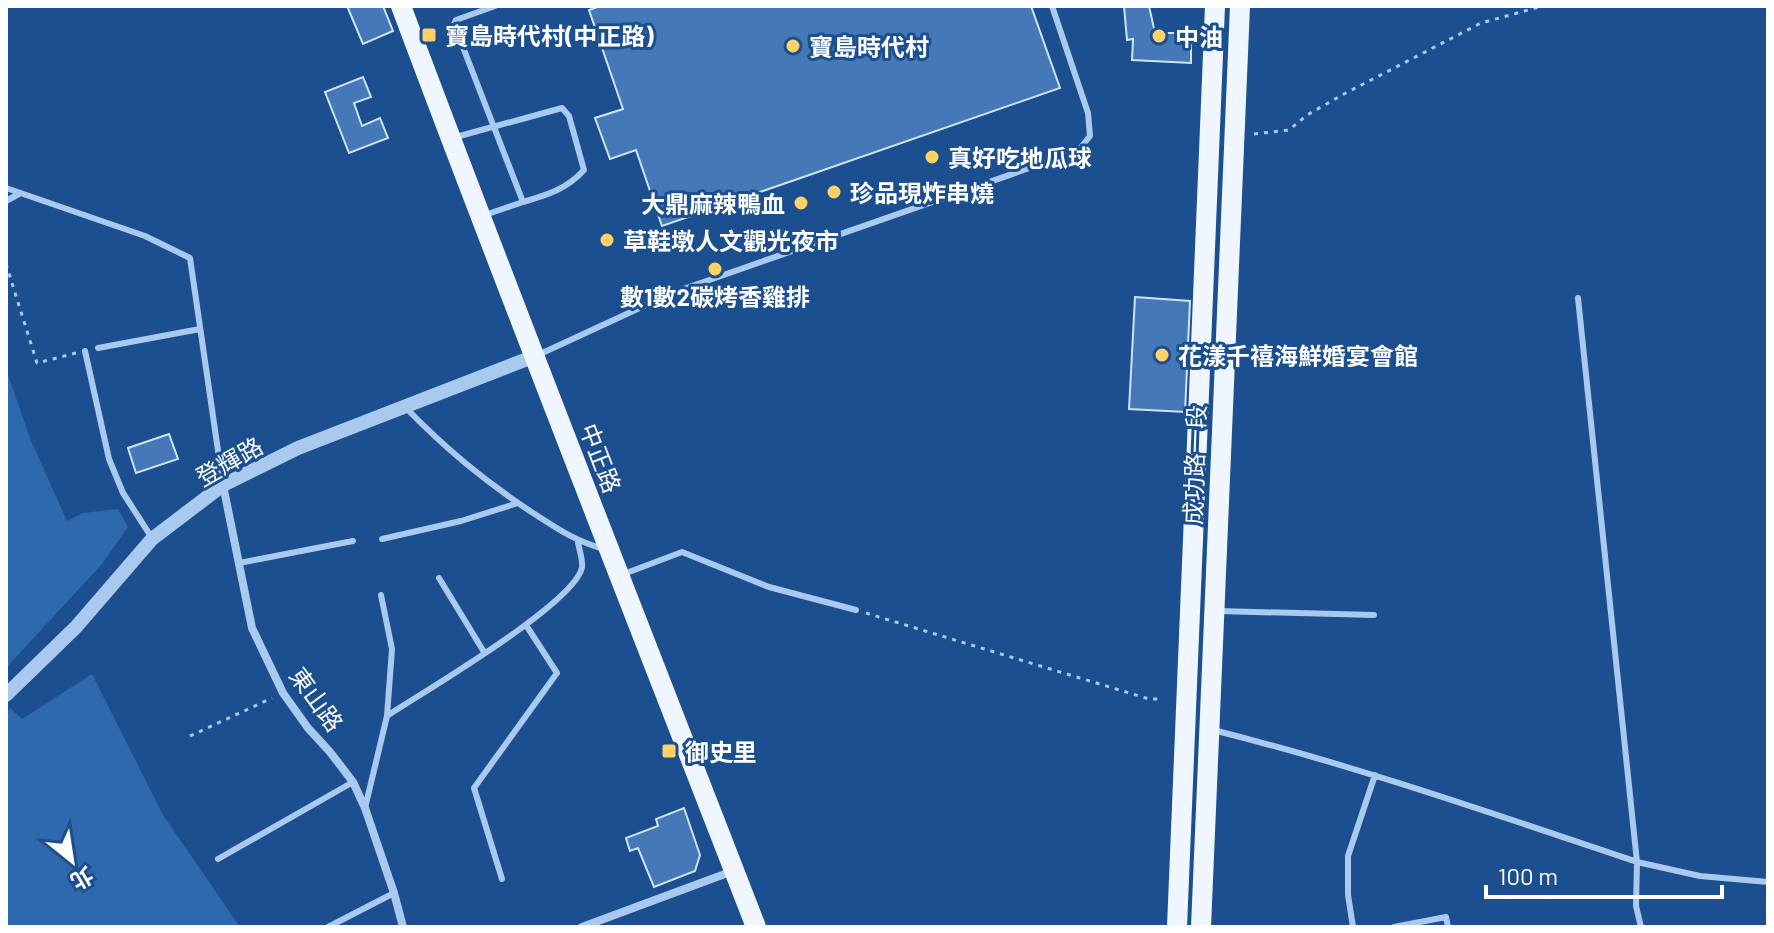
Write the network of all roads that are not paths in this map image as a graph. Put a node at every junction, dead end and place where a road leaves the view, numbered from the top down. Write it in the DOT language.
graph roads {
  1 [pos="401,6"];
  2 [pos="495,6"];
  3 [pos="1052,6"];
  4 [pos="1215,6"];
  5 [pos="1240,6"];
  6 [pos="493,127"];
  7 [pos="451,138"];
  8 [pos="6,188"];
  9 [pos="19,194"];
  10 [pos="6,201"];
  11 [pos="523,202"];
  12 [pos="481,216"];
  13 [pos="1578,298"];
  14 [pos="200,329"];
  15 [pos="98,348"];
  16 [pos="85,351"];
  17 [pos="535,356"];
  18 [pos="404,406"];
  19 [pos="223,485"];
  20 [pos="518,503"];
  21 [pos="152,539"];
  22 [pos="382,539"];
  23 [pos="353,541"];
  24 [pos="578,542"];
  25 [pos="608,549"];
  26 [pos="239,563"];
  27 [pos="618,576"];
  28 [pos="439,578"];
  29 [pos="381,595"];
  30 [pos="856,610"];
  31 [pos="1214,611"];
  32 [pos="1374,615"];
  33 [pos="526,625"];
  34 [pos="484,652"];
  35 [pos="6,695"];
  36 [pos="1186,710"];
  37 [pos="387,716"];
  38 [pos="1210,729"];
  39 [pos="1375,775"];
  40 [pos="353,782"];
  41 [pos="365,808"];
  42 [pos="218,859"];
  43 [pos="1637,862"];
  44 [pos="734,870"];
  45 [pos="502,879"];
  46 [pos="1768,882"];
  47 [pos="394,893"];
  48 [pos="328,927"];
  49 [pos="403,927"];
  50 [pos="582,927"];
  51 [pos="756,927"];
  52 [pos="1177,927"];
  53 [pos="1201,927"];
  54 [pos="1353,927"];
  55 [pos="1394,927"];
  56 [pos="1448,927"];
  57 [pos="1641,927"];
  1 -- 7 [label="main road, 中正路"];
  2 -- 6 [label="lane"];
  3 -- 17 [label="lane"];
  4 -- 36 [label="main road, 成功路一段"];
  5 -- 31 [label="main road, 成功路一段"];
  6 -- 7 [label="lane"];
  6 -- 11 [label="lane"];
  6 -- 11 [label="lane"];
  7 -- 12 [label="main road, 中正路"];
  8 -- 9 [label="lane"];
  9 -- 10 [label="lane"];
  9 -- 14 [label="lane"];
  11 -- 12 [label="lane"];
  12 -- 17 [label="main road, 中正路"];
  13 -- 43 [label="lane"];
  14 -- 15 [label="lane"];
  14 -- 19 [label="lane"];
  16 -- 21 [label="lane"];
  17 -- 18 [label="street, 登輝路"];
  17 -- 25 [label="main road, 中正路"];
  18 -- 19 [label="street, 登輝路"];
  18 -- 20 [label="lane"];
  19 -- 21 [label="street, 登輝路"];
  19 -- 26 [label="street, 東山路"];
  20 -- 22 [label="lane"];
  20 -- 24 [label="lane"];
  21 -- 35 [label="street, 登輝路"];
  23 -- 26 [label="lane"];
  24 -- 25 [label="lane"];
  24 -- 33 [label="lane"];
  25 -- 27 [label="main road, 中正路"];
  26 -- 40 [label="street, 東山路"];
  27 -- 30 [label="lane"];
  27 -- 44 [label="main road, 中正路"];
  28 -- 34 [label="lane"];
  29 -- 37 [label="lane"];
  31 -- 32 [label="lane"];
  31 -- 38 [label="main road, 成功路一段"];
  33 -- 34 [label="lane"];
  33 -- 45 [label="lane"];
  34 -- 37 [label="lane"];
  36 -- 38 [label="lane"];
  36 -- 52 [label="main road, 成功路一段"];
  37 -- 41 [label="lane"];
  38 -- 39 [label="lane"];
  38 -- 53 [label="main road, 成功路一段"];
  39 -- 43 [label="lane"];
  39 -- 54 [label="lane"];
  40 -- 41 [label="street, 東山路"];
  40 -- 42 [label="lane"];
  41 -- 47 [label="street, 東山路"];
  43 -- 46 [label="lane"];
  43 -- 57 [label="lane"];
  44 -- 50 [label="street"];
  44 -- 51 [label="main road, 中正路"];
  47 -- 48 [label="lane"];
  47 -- 49 [label="street, 東山路"];
  55 -- 56 [label="lane"];
}
